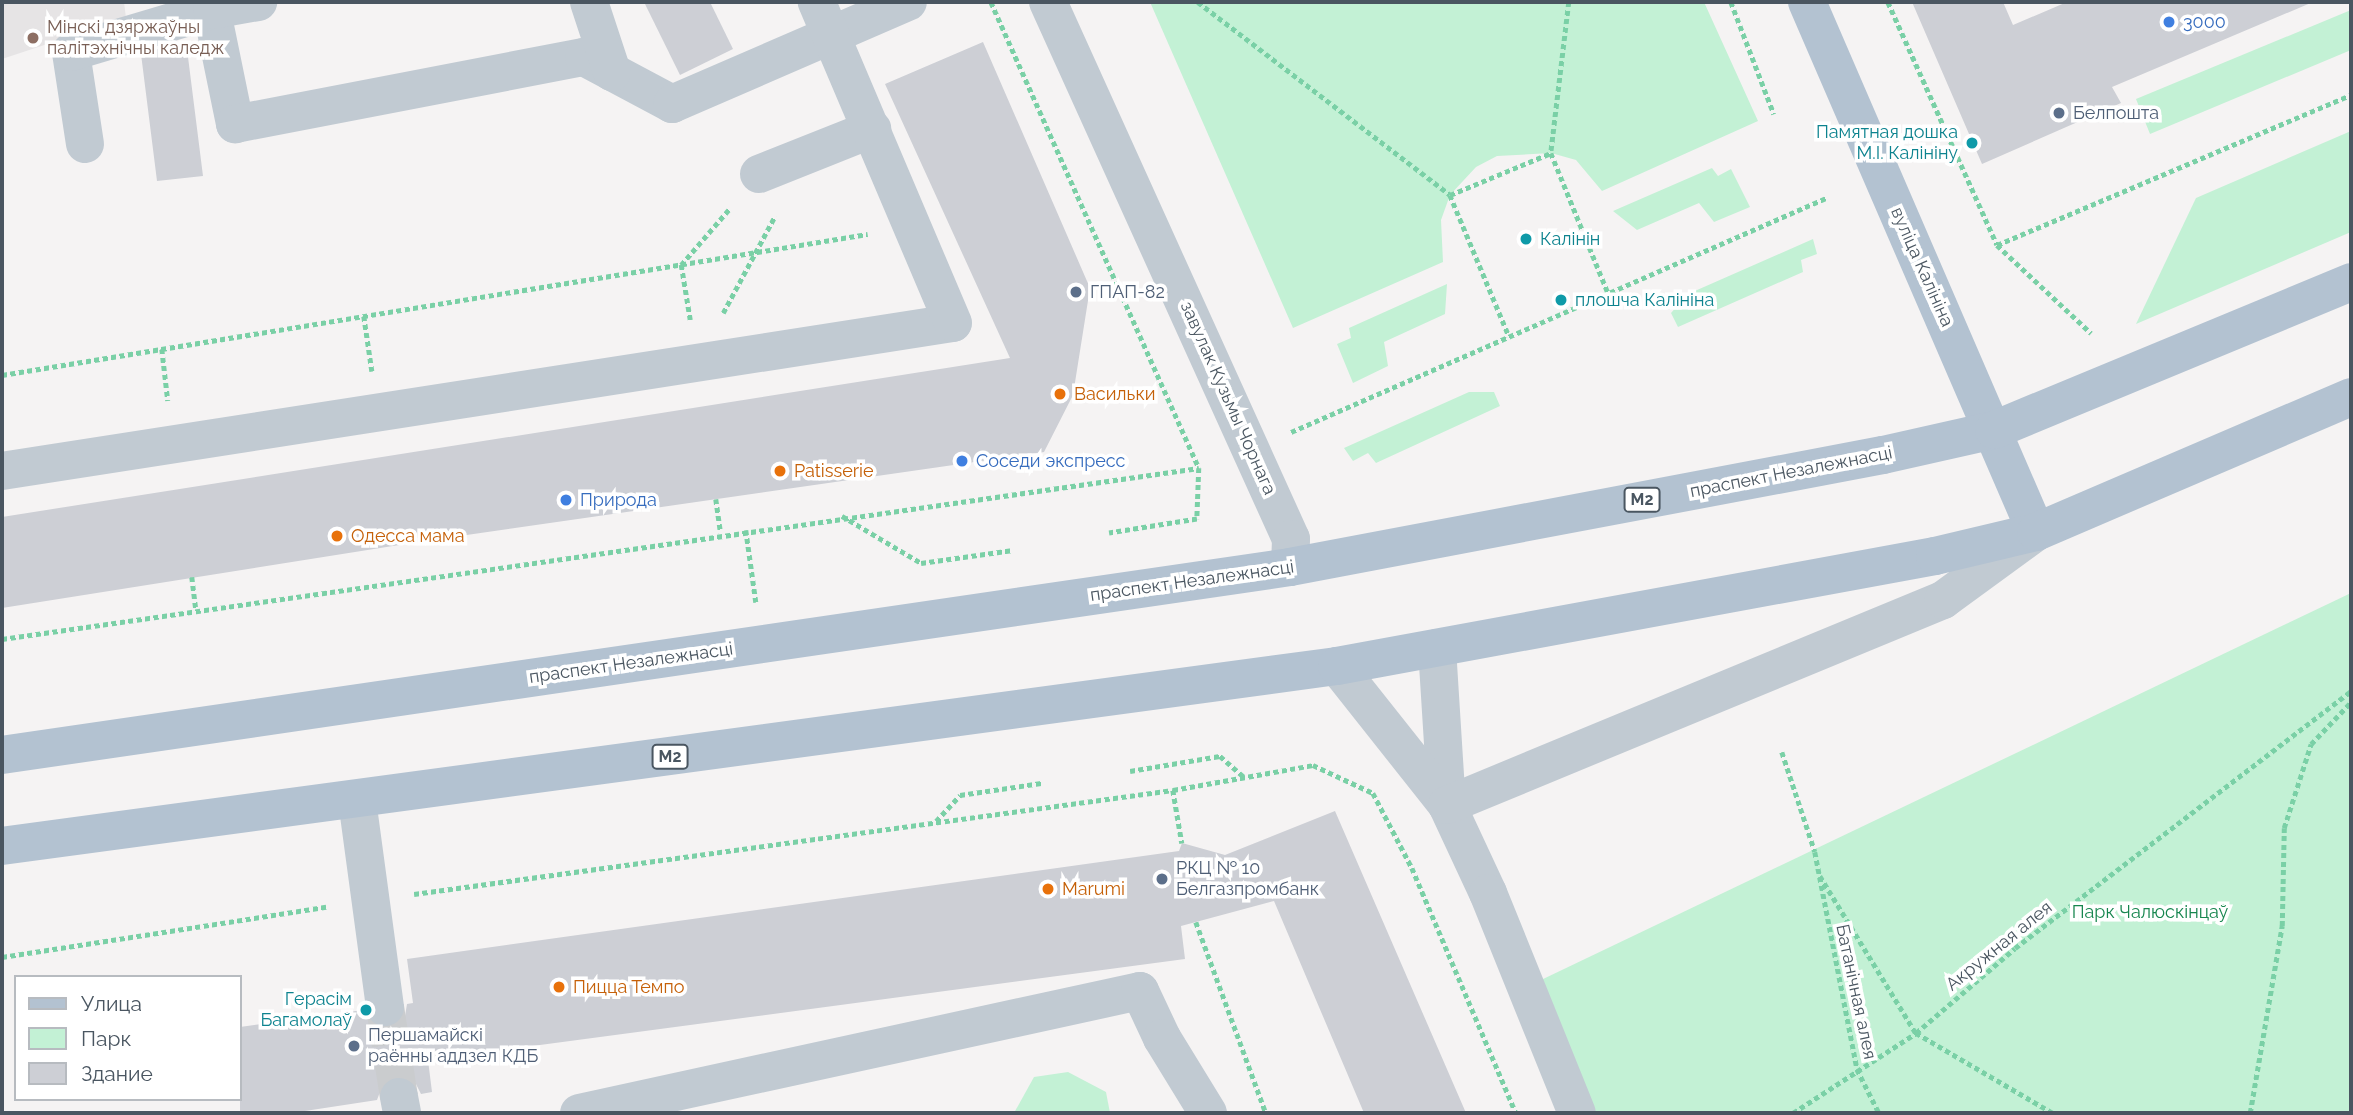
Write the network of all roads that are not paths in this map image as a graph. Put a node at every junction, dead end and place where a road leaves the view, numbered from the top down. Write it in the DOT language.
graph roads {
  1 [pos="258,2"];
  2 [pos="589,2"];
  3 [pos="908,2"];
  4 [pos="1048,2"];
  5 [pos="1807,2"];
  6 [pos="211,6"];
  7 [pos="825,18"];
  8 [pos="612,72"];
  9 [pos="872,129"];
  10 [pos="85,144"];
  11 [pos="759,174"];
  12 [pos="2351,282"];
  13 [pos="2351,397"];
  14 [pos="1994,430"];
  15 [pos="2,471"];
  16 [pos="2036,532"];
  17 [pos="1290,568"];
  18 [pos="1437,648"];
  19 [pos="1337,666"];
  20 [pos="2,755"];
  21 [pos="357,800"];
  22 [pos="1447,805"];
  23 [pos="2,846"];
  24 [pos="385,1007"];
  25 [pos="579,1113"];
  26 [pos="1208,1113"];
  27 [pos="1577,1113"];
  1 -- 6 [label="street"];
  2 -- 8 [label="street"];
  3 -- 7 [label="street"];
  4 -- 17 [label="street, завулак Кузьмы Чорнага"];
  5 -- 14 [label="main road, вуліца Калініна"];
  6 -- 8 [label="street"];
  6 -- 10 [label="street"];
  7 -- 8 [label="street"];
  7 -- 9 [label="street"];
  9 -- 11 [label="street"];
  9 -- 15 [label="street"];
  12 -- 14 [label="main road, праспект Незалежнасці / М2"];
  13 -- 16 [label="main road, М2"];
  14 -- 16 [label="main road, вуліца Калініна"];
  14 -- 17 [label="main road, праспект Незалежнасці / М2"];
  16 -- 18 [label="main road, М2"];
  16 -- 22 [label="street"];
  17 -- 20 [label="main road, праспект Незалежнасці / М2"];
  18 -- 19 [label="main road, М2"];
  18 -- 22 [label="street"];
  19 -- 21 [label="main road, М2"];
  19 -- 22 [label="street"];
  21 -- 23 [label="main road, М2"];
  21 -- 24 [label="street"];
  22 -- 27 [label="street"];
  25 -- 26 [label="street"];
}
